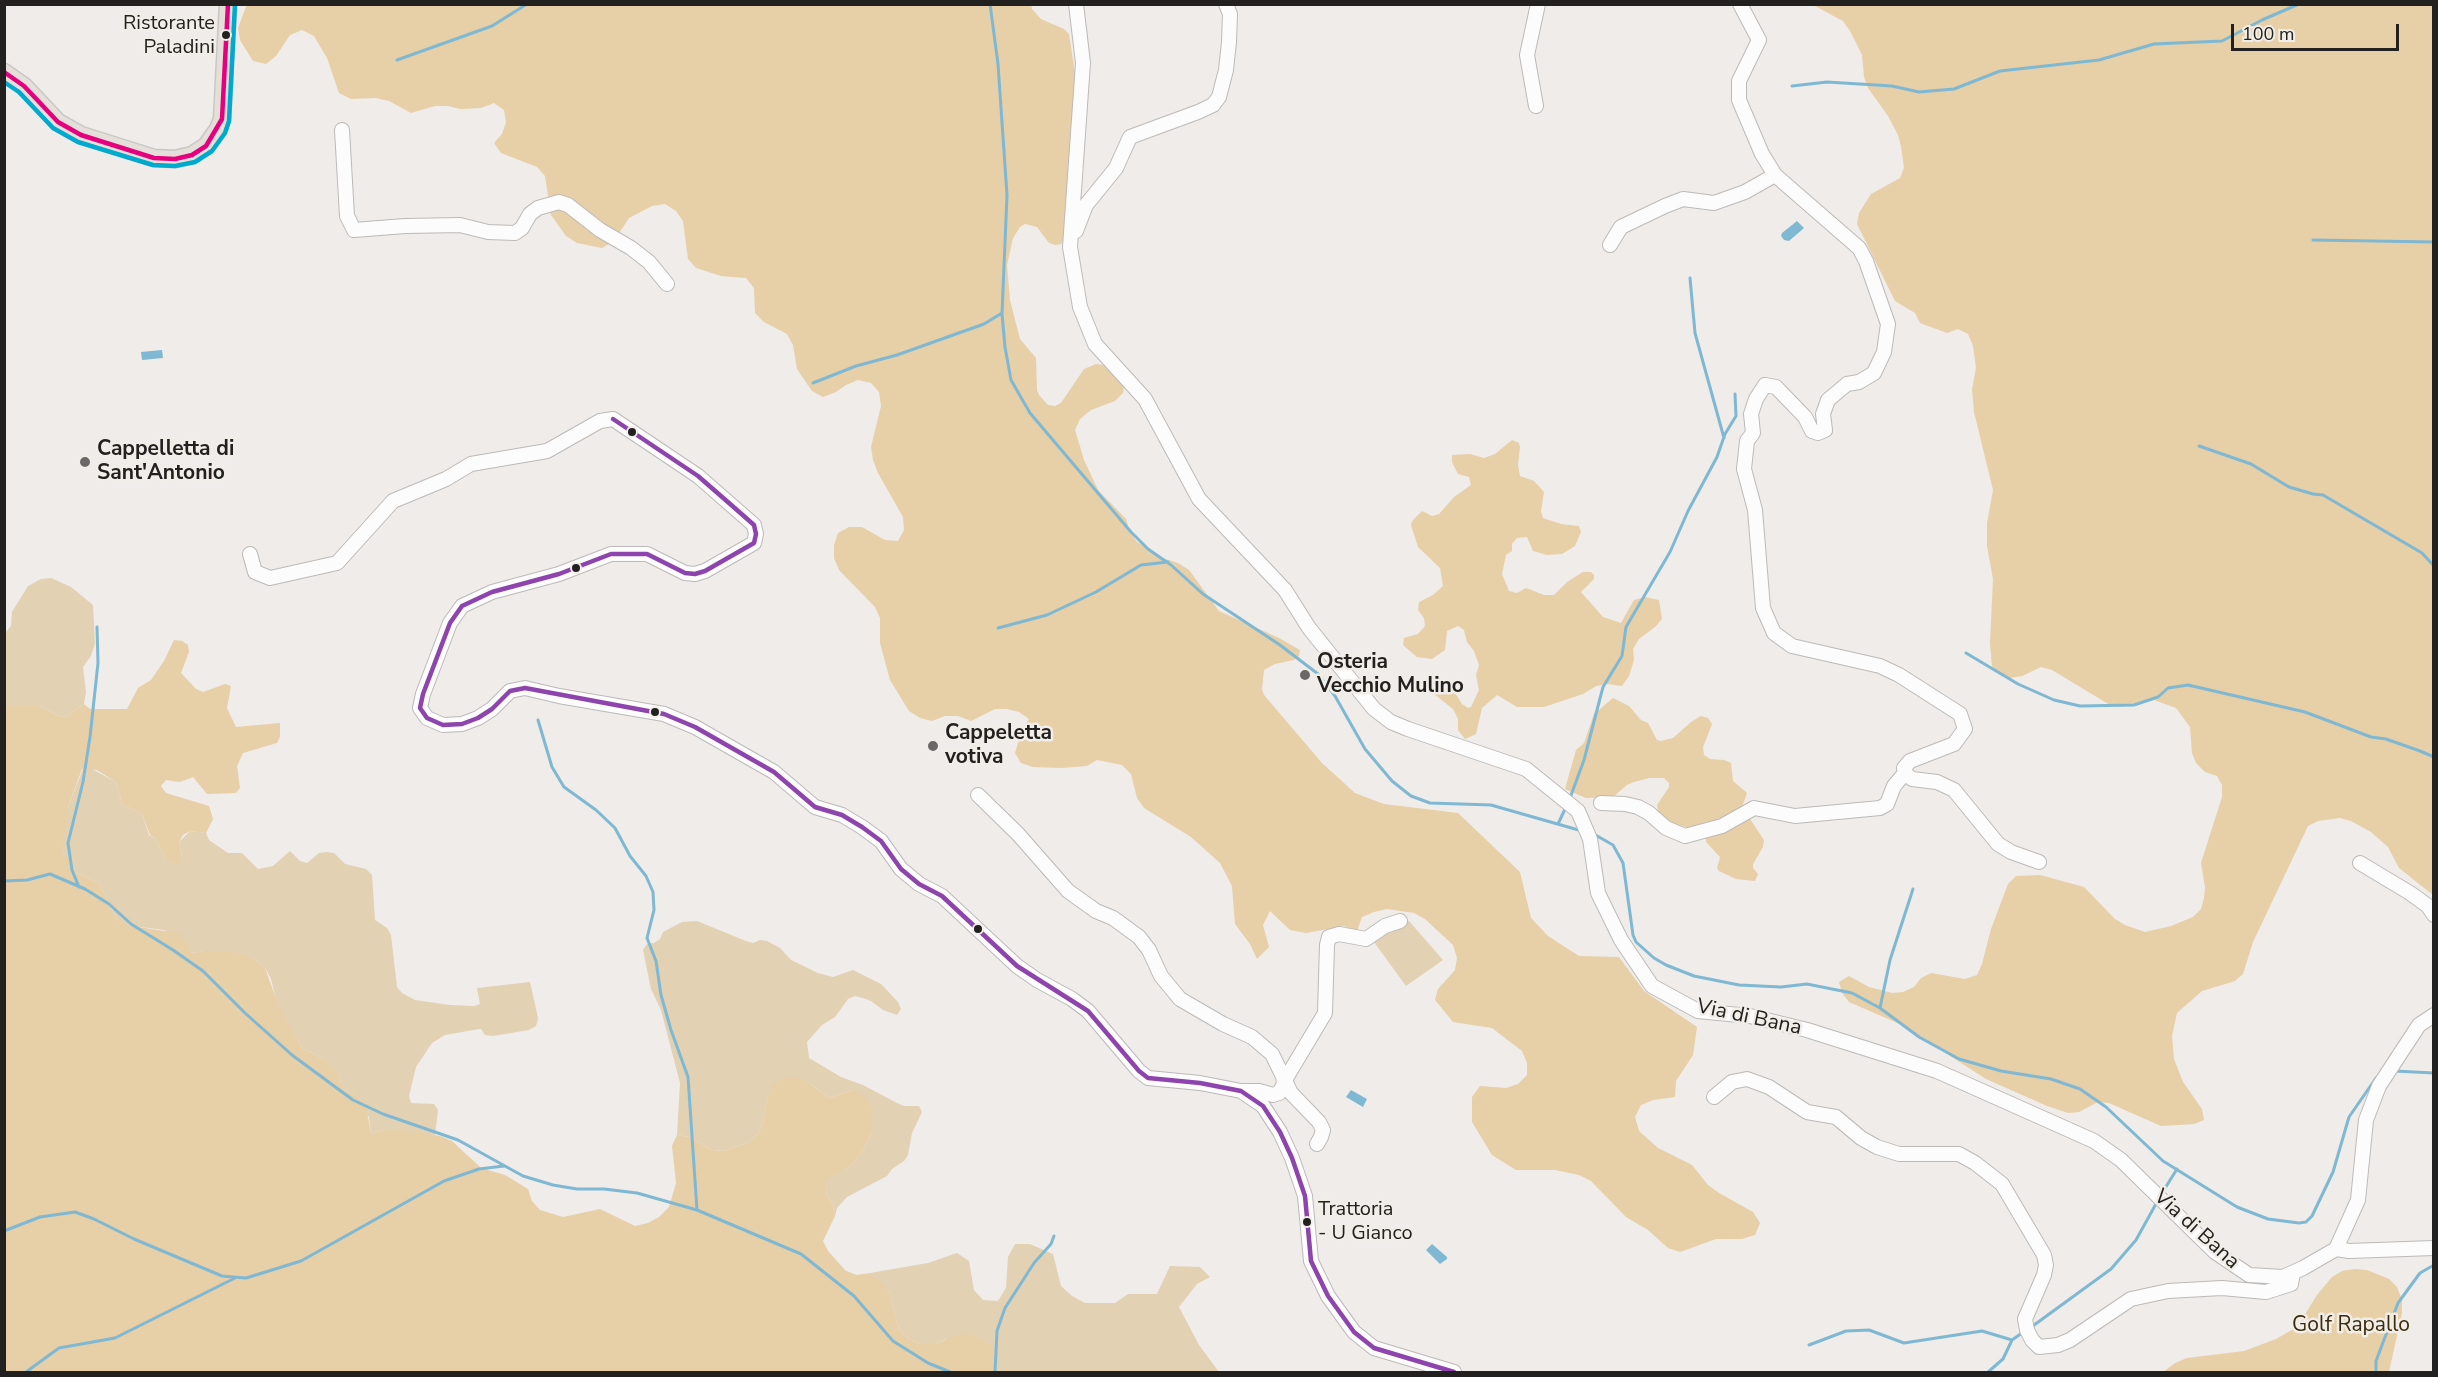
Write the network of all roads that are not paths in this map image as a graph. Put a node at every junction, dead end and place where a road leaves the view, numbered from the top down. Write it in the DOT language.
graph roads {
  1 [pos="228,4"];
  2 [pos="1076,4"];
  3 [pos="1226,4"];
  4 [pos="1538,4"];
  5 [pos="1740,4"];
  6 [pos="4,72"];
  7 [pos="1536,106"];
  8 [pos="342,130"];
  9 [pos="1775,175"];
  10 [pos="1610,245"];
  11 [pos="1070,247"];
  12 [pos="667,284"];
  13 [pos="250,555"];
  14 [pos="1905,773"];
  15 [pos="978,795"];
  16 [pos="1601,803"];
  17 [pos="2039,862"];
  18 [pos="2360,863"];
  19 [pos="2433,915"];
  20 [pos="1401,921"];
  21 [pos="2433,1015"];
  22 [pos="1284,1077"];
  23 [pos="1241,1091"];
  24 [pos="1714,1097"];
  25 [pos="1317,1144"];
  26 [pos="2433,1248"];
  27 [pos="2336,1249"];
  28 [pos="2293,1273"];
  29 [pos="1454,1372"];
  1 -- 6 [label="main road"];
  2 -- 11 [label="street, Via di Bana"];
  3 -- 11 [label="street"];
  4 -- 7 [label="street"];
  5 -- 9 [label="street"];
  8 -- 12 [label="street"];
  9 -- 10 [label="street"];
  9 -- 14 [label="street"];
  11 -- 28 [label="street, Via di Bana"];
  13 -- 23 [label="street"];
  14 -- 16 [label="street"];
  14 -- 17 [label="street"];
  15 -- 22 [label="street"];
  18 -- 19 [label="street"];
  20 -- 22 [label="street"];
  21 -- 27 [label="street"];
  22 -- 23 [label="street"];
  22 -- 25 [label="street"];
  23 -- 29 [label="street"];
  24 -- 28 [label="street"];
  26 -- 27 [label="street"];
  27 -- 28 [label="street, Via di Bana"];
}
